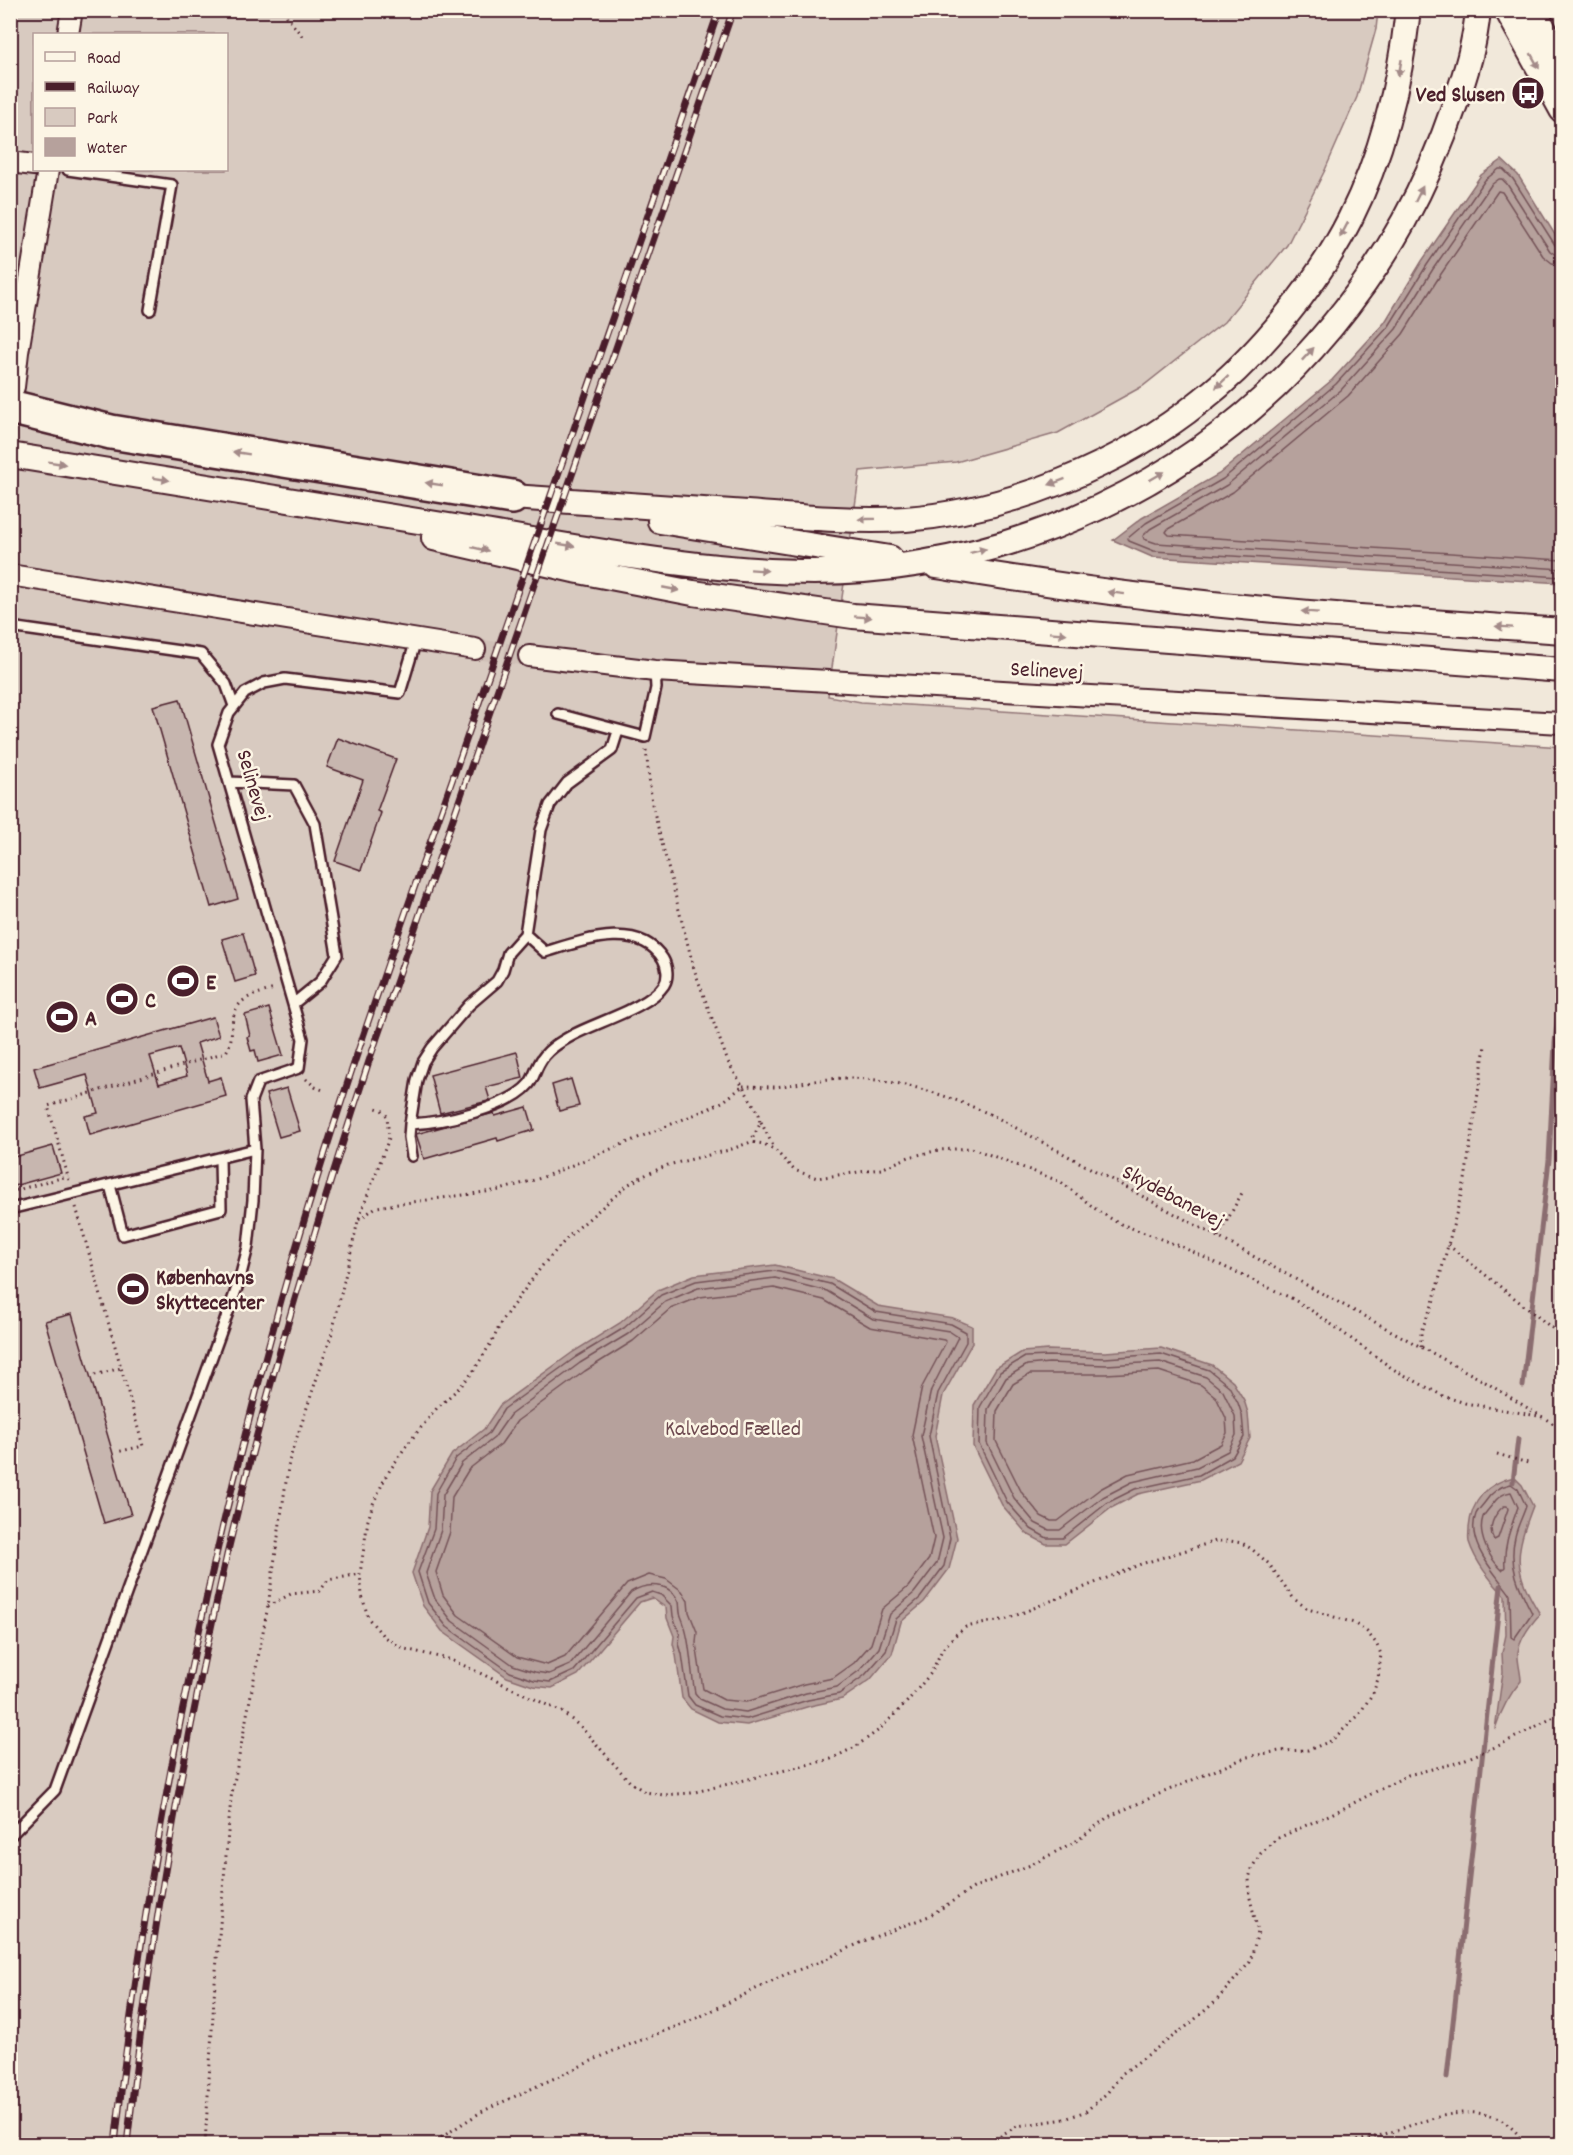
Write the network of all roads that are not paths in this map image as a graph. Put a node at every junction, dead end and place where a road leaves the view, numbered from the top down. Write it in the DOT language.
graph roads {
  1 [pos="72,10"];
  2 [pos="1408,10"];
  3 [pos="1478,10"];
  4 [pos="1507,10"];
  5 [pos="1534,10"];
  6 [pos="68,33"];
  7 [pos="1563,65"];
  8 [pos="1563,110"];
  9 [pos="10,162"];
  10 [pos="33,165"];
  11 [pos="48,171"];
  12 [pos="75,171"];
  13 [pos="150,310"];
  14 [pos="12,403"];
  15 [pos="10,455"];
  16 [pos="218,488"];
  17 [pos="512,497"];
  18 [pos="921,563"];
  19 [pos="10,575"];
  20 [pos="10,627"];
  21 [pos="1563,631"];
  22 [pos="416,640"];
  23 [pos="476,649"];
  24 [pos="529,656"];
  25 [pos="1563,670"];
  26 [pos="656,671"];
  27 [pos="234,706"];
  28 [pos="558,714"];
  29 [pos="1563,723"];
  30 [pos="618,731"];
  31 [pos="229,782"];
  32 [pos="525,934"];
  33 [pos="293,1004"];
  34 [pos="410,1124"];
  35 [pos="255,1149"];
  36 [pos="412,1156"];
  37 [pos="220,1158"];
  38 [pos="110,1185"];
  39 [pos="10,1209"];
  40 [pos="10,1836"];
  1 -- 6 [label="street"];
  2 -- 17 [label="street, one-way"];
  18 -- 3 [label="street, one-way"];
  4 -- 8 [label="street, one-way"];
  5 -- 7 [label="street"];
  9 -- 10 [label="street"];
  11 -- 14 [label="street"];
  12 -- 13 [label="lane"];
  17 -- 14 [label="highway, one-way"];
  15 -- 16 [label="street, one-way"];
  16 -- 18 [label="street, one-way"];
  16 -- 25 [label="street, one-way"];
  17 -- 18 [label="street"];
  21 -- 18 [label="street, one-way"];
  19 -- 22 [label="street"];
  20 -- 27 [label="lane"];
  22 -- 23 [label="street"];
  22 -- 27 [label="lane, Selinevej"];
  24 -- 26 [label="street, Selinevej"];
  26 -- 29 [label="street, Selinevej"];
  26 -- 30 [label="lane"];
  27 -- 31 [label="lane, Selinevej"];
  28 -- 30 [label="lane"];
  30 -- 32 [label="lane"];
  31 -- 33 [label="lane, Selinevej"];
  31 -- 33 [label="lane"];
  32 -- 34 [label="lane"];
  32 -- 34 [label="lane"];
  33 -- 35 [label="lane, Selinevej"];
  34 -- 36 [label="lane"];
  35 -- 37 [label="lane"];
  35 -- 40 [label="lane"];
  37 -- 38 [label="lane"];
  37 -- 38 [label="lane"];
  38 -- 39 [label="lane"];
}
